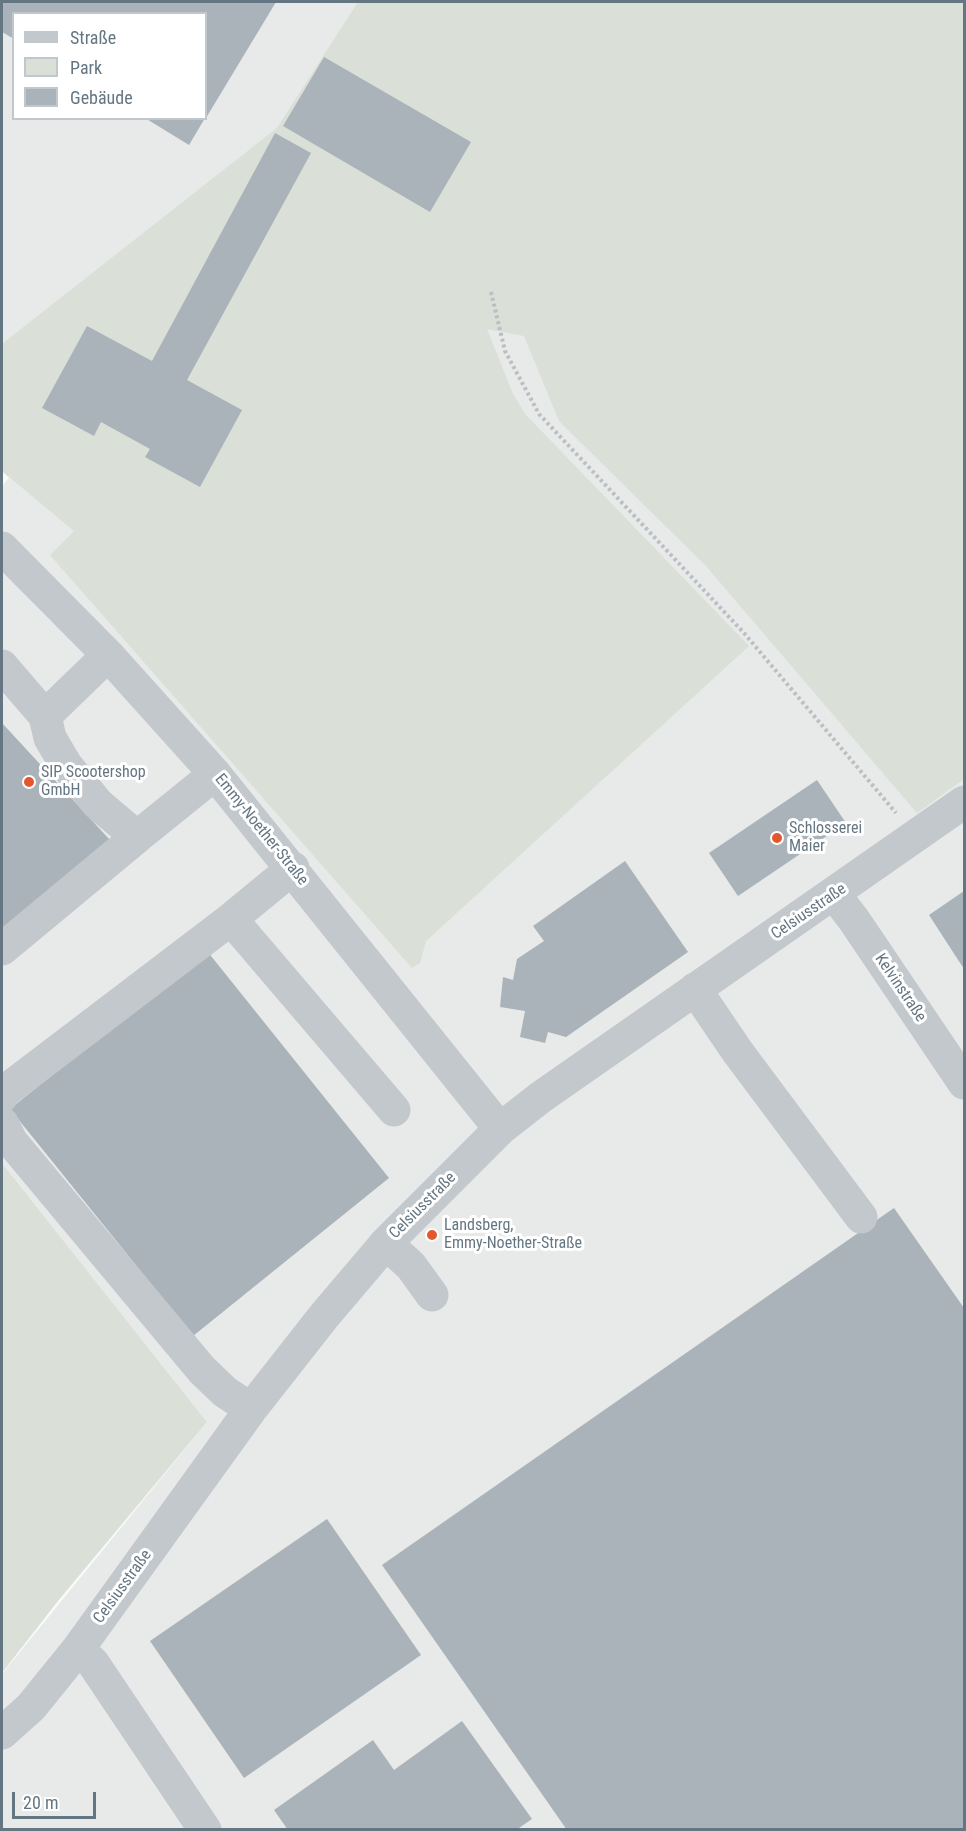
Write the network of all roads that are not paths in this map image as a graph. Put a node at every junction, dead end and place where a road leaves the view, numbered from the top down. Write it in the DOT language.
graph roads {
  1 [pos="2,548"];
  2 [pos="108,655"];
  3 [pos="2,666"];
  4 [pos="45,716"];
  5 [pos="215,774"];
  6 [pos="964,802"];
  7 [pos="137,837"];
  8 [pos="293,868"];
  9 [pos="834,894"];
  10 [pos="231,919"];
  11 [pos="2,949"];
  12 [pos="695,989"];
  13 [pos="964,1083"];
  14 [pos="2,1096"];
  15 [pos="394,1110"];
  16 [pos="2,1124"];
  17 [pos="500,1129"];
  18 [pos="861,1217"];
  19 [pos="386,1243"];
  20 [pos="432,1294"];
  21 [pos="251,1409"];
  22 [pos="78,1649"];
  23 [pos="2,1733"];
  24 [pos="205,1830"];
  1 -- 2 [label="street, Emmy-Noether-Straße"];
  2 -- 4 [label="street"];
  2 -- 5 [label="street, Emmy-Noether-Straße"];
  3 -- 4 [label="street"];
  4 -- 7 [label="street"];
  5 -- 7 [label="street"];
  5 -- 8 [label="street, Emmy-Noether-Straße"];
  6 -- 9 [label="street, Celsiusstraße"];
  7 -- 11 [label="street"];
  8 -- 10 [label="street"];
  8 -- 17 [label="street, Emmy-Noether-Straße"];
  9 -- 12 [label="street, Celsiusstraße"];
  9 -- 13 [label="street, Kelvinstraße"];
  10 -- 14 [label="street"];
  10 -- 15 [label="street"];
  12 -- 17 [label="street, Celsiusstraße"];
  12 -- 18 [label="street"];
  16 -- 21 [label="street"];
  17 -- 19 [label="street, Celsiusstraße"];
  19 -- 20 [label="street"];
  19 -- 21 [label="street, Celsiusstraße"];
  21 -- 22 [label="street, Celsiusstraße"];
  22 -- 23 [label="street, Celsiusstraße"];
  22 -- 24 [label="street"];
}
